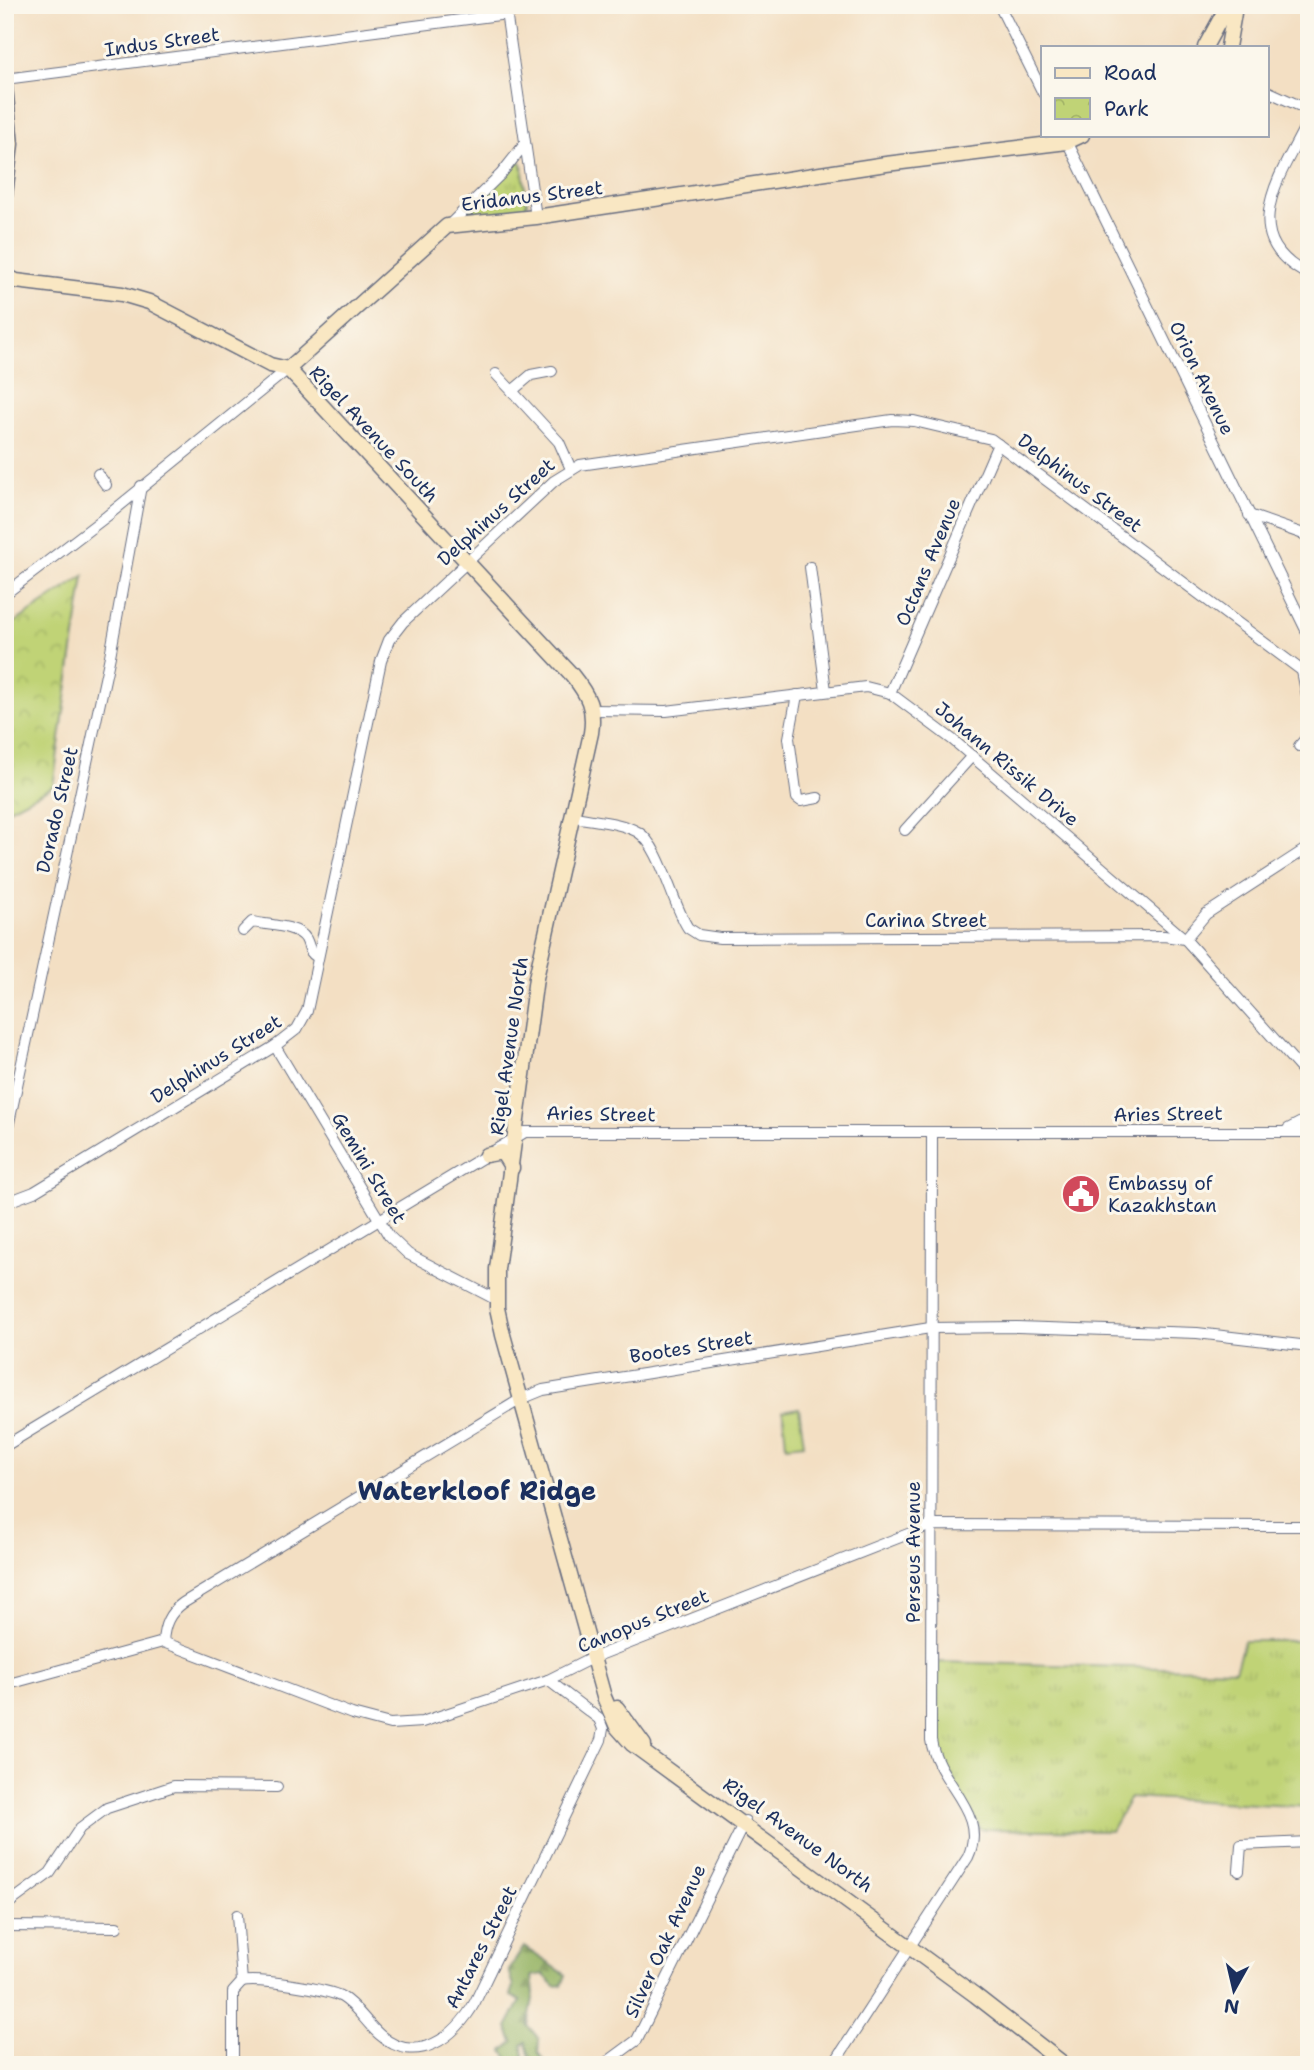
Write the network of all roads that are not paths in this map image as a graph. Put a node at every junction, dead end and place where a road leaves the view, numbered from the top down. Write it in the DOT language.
graph roads {
  1 [pos="530,5"];
  2 [pos="999,5"];
  3 [pos="1233,8"];
  4 [pos="506,10"];
  5 [pos="1206,46"];
  6 [pos="1214,46"];
  7 [pos="1228,46"];
  8 [pos="5,79"];
  9 [pos="5,87"];
  10 [pos="1041,89"];
  11 [pos="1268,90"];
  12 [pos="1309,110"];
  13 [pos="1309,119"];
  14 [pos="1065,138"];
  15 [pos="524,145"];
  16 [pos="5,195"];
  17 [pos="536,217"];
  18 [pos="447,226"];
  19 [pos="5,275"];
  20 [pos="1309,275"];
  21 [pos="288,369"];
  22 [pos="552,371"];
  23 [pos="496,374"];
  24 [pos="512,391"];
  25 [pos="998,444"];
  26 [pos="571,469"];
  27 [pos="98,474"];
  28 [pos="106,485"];
  29 [pos="141,486"];
  30 [pos="1249,514"];
  31 [pos="1309,536"];
  32 [pos="466,562"];
  33 [pos="810,567"];
  34 [pos="5,594"];
  35 [pos="1309,636"];
  36 [pos="1306,673"];
  37 [pos="826,691"];
  38 [pos="890,693"];
  39 [pos="797,695"];
  40 [pos="1309,706"];
  41 [pos="593,710"];
  42 [pos="1309,735"];
  43 [pos="1299,746"];
  44 [pos="972,756"];
  45 [pos="818,798"];
  46 [pos="575,817"];
  47 [pos="905,830"];
  48 [pos="1309,847"];
  49 [pos="243,931"];
  50 [pos="1185,939"];
  51 [pos="317,957"];
  52 [pos="275,1046"];
  53 [pos="1309,1078"];
  54 [pos="1309,1118"];
  55 [pos="1284,1130"];
  56 [pos="1309,1132"];
  57 [pos="932,1134"];
  58 [pos="516,1136"];
  59 [pos="5,1141"];
  60 [pos="486,1154"];
  61 [pos="512,1168"];
  62 [pos="5,1203"];
  63 [pos="379,1219"];
  64 [pos="497,1300"];
  65 [pos="930,1328"];
  66 [pos="1309,1346"];
  67 [pos="521,1399"];
  68 [pos="5,1446"];
  69 [pos="931,1525"];
  70 [pos="1309,1526"];
  71 [pos="163,1642"];
  72 [pos="596,1657"];
  73 [pos="548,1680"];
  74 [pos="5,1685"];
  75 [pos="277,1787"];
  76 [pos="744,1822"];
  77 [pos="1309,1842"];
  78 [pos="1239,1871"];
  79 [pos="5,1906"];
  80 [pos="237,1915"];
  81 [pos="5,1926"];
  82 [pos="117,1927"];
  83 [pos="912,1945"];
  84 [pos="242,1982"];
  85 [pos="233,2065"];
  86 [pos="603,2065"];
  87 [pos="833,2065"];
  88 [pos="1065,2065"];
  89 [pos="1077,2065"];
  1 -- 4 [label="street, Indus Street"];
  2 -- 10 [label="street"];
  3 -- 5 [label="main road"];
  3 -- 6 [label="main road"];
  3 -- 7 [label="main road"];
  4 -- 8 [label="street, Indus Street"];
  4 -- 15 [label="street"];
  9 -- 16 [label="main road"];
  11 -- 12 [label="street"];
  13 -- 20 [label="street"];
  14 -- 17 [label="main road, Eridanus Street"];
  14 -- 30 [label="street, Orion Avenue"];
  15 -- 17 [label="street"];
  15 -- 18 [label="street"];
  17 -- 18 [label="main road, Eridanus Street"];
  18 -- 21 [label="main road, Eridanus Street"];
  19 -- 21 [label="main road, Rigel Avenue South"];
  21 -- 29 [label="street, Eridanus Street"];
  21 -- 32 [label="main road, Rigel Avenue South"];
  22 -- 24 [label="street"];
  23 -- 24 [label="street"];
  24 -- 26 [label="street"];
  25 -- 26 [label="street, Delphinus Street"];
  25 -- 36 [label="street, Delphinus Street"];
  25 -- 38 [label="street, Octans Avenue"];
  26 -- 32 [label="street, Delphinus Street"];
  27 -- 28 [label="street"];
  29 -- 34 [label="street, Eridanus Street"];
  29 -- 59 [label="street, Dorado Street"];
  30 -- 31 [label="street"];
  30 -- 35 [label="street, Orion Avenue"];
  32 -- 41 [label="main road"];
  32 -- 51 [label="street, Delphinus Street"];
  33 -- 37 [label="street"];
  36 -- 40 [label="street"];
  37 -- 38 [label="street, Johann Rissik Drive"];
  37 -- 39 [label="street, Johann Rissik Drive"];
  38 -- 44 [label="street, Johann Rissik Drive"];
  39 -- 41 [label="street, Johann Rissik Drive"];
  39 -- 45 [label="street"];
  41 -- 46 [label="main road, Rigel Avenue North"];
  42 -- 43 [label="street"];
  44 -- 47 [label="street"];
  44 -- 50 [label="street, Johann Rissik Drive"];
  46 -- 50 [label="street, Carina Street"];
  46 -- 58 [label="main road, Rigel Avenue North"];
  48 -- 50 [label="street"];
  49 -- 51 [label="street"];
  50 -- 53 [label="street, Johann Rissik Drive"];
  51 -- 52 [label="street, Delphinus Street"];
  52 -- 62 [label="street, Delphinus Street"];
  52 -- 63 [label="street, Gemini Street"];
  54 -- 55 [label="street, Aries Street"];
  55 -- 56 [label="street, Aries Street"];
  55 -- 57 [label="street, Aries Street"];
  57 -- 58 [label="street, Aries Street"];
  57 -- 65 [label="street, Perseus Avenue"];
  58 -- 60 [label="street, Aries Street"];
  58 -- 61 [label="main road, Rigel Avenue North"];
  60 -- 61 [label="main road"];
  60 -- 63 [label="street, Aries Street"];
  61 -- 64 [label="main road, Rigel Avenue North"];
  63 -- 64 [label="street, Gemini Street"];
  63 -- 68 [label="street, Aries Street"];
  64 -- 67 [label="main road, Rigel Avenue North"];
  65 -- 66 [label="street, Bootes Street"];
  65 -- 67 [label="street, Bootes Street"];
  65 -- 69 [label="street, Perseus Avenue"];
  67 -- 71 [label="street, Bootes Street"];
  67 -- 72 [label="main road, Rigel Avenue North"];
  69 -- 70 [label="street, Canopus Street"];
  69 -- 72 [label="street, Canopus Street"];
  69 -- 83 [label="street, Perseus Avenue"];
  71 -- 73 [label="street, Canopus Street"];
  71 -- 74 [label="street"];
  72 -- 73 [label="street, Canopus Street"];
  72 -- 76 [label="main road, Rigel Avenue North"];
  73 -- 84 [label="street, Antares Street"];
  75 -- 79 [label="street"];
  76 -- 83 [label="main road, Rigel Avenue North"];
  76 -- 86 [label="street, Silver Oak Avenue"];
  77 -- 78 [label="street"];
  80 -- 84 [label="street"];
  81 -- 82 [label="street"];
  83 -- 87 [label="street, Perseus Avenue"];
  83 -- 88 [label="main road, Rigel Avenue North"];
  83 -- 89 [label="main road, Rigel Avenue North"];
  84 -- 85 [label="street"];
}
